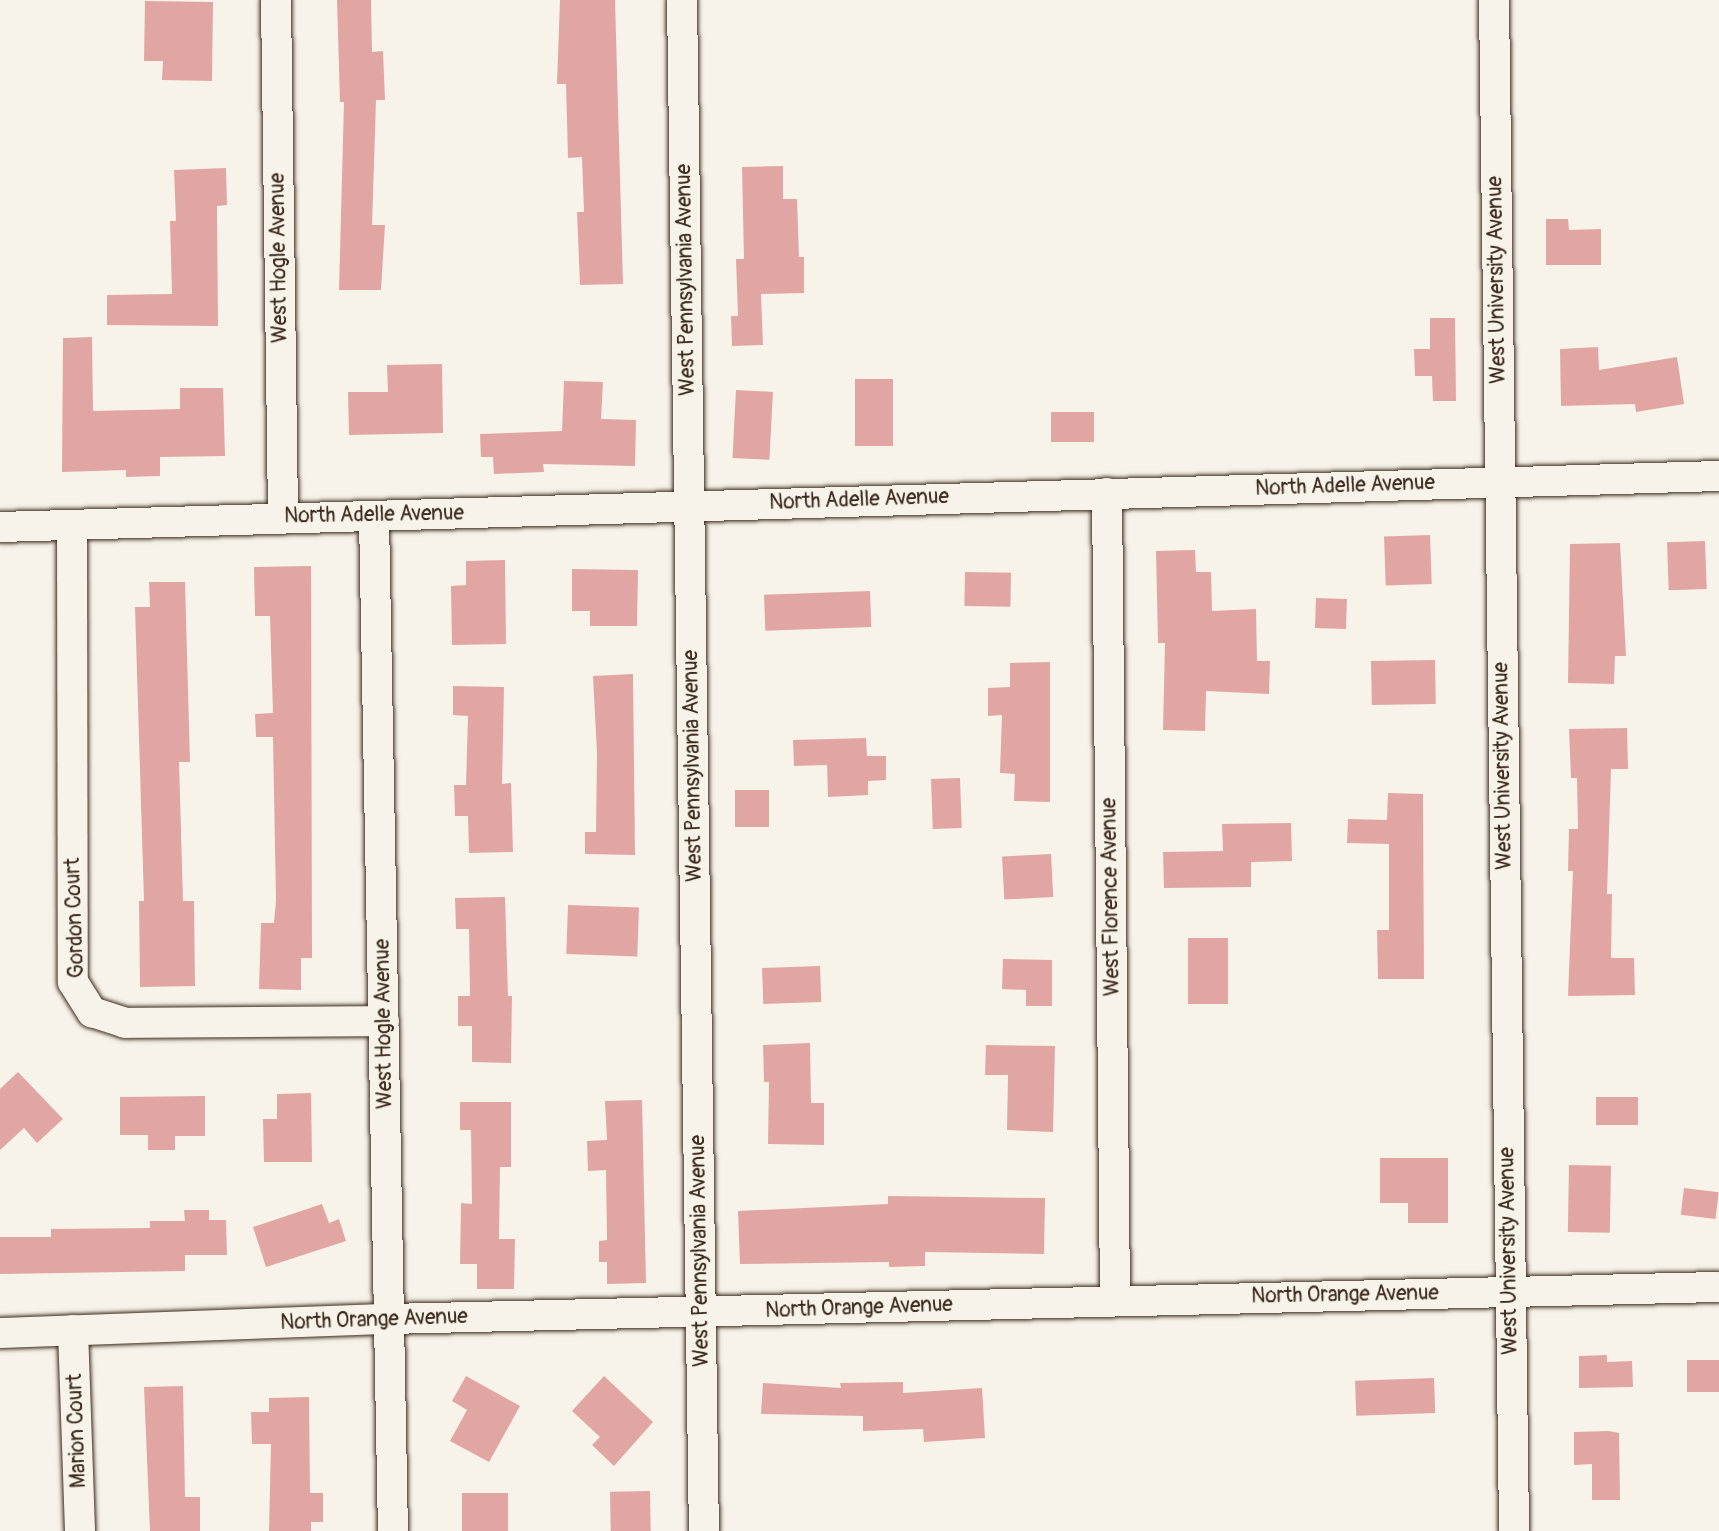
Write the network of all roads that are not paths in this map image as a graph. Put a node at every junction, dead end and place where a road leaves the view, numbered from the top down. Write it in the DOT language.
graph roads {
  1 [pos="276,0"];
  2 [pos="682,0"];
  3 [pos="1494,0"];
  4 [pos="1719,476"];
  5 [pos="1499,481"];
  6 [pos="1107,493"];
  7 [pos="689,505"];
  8 [pos="283,517"];
  9 [pos="374,517"];
  10 [pos="72,526"];
  11 [pos="0,527"];
  12 [pos="384,1021"];
  13 [pos="1719,1287"];
  14 [pos="1509,1292"];
  15 [pos="1115,1301"];
  16 [pos="701,1312"];
  17 [pos="389,1319"];
  18 [pos="73,1330"];
  19 [pos="0,1333"];
  20 [pos="80,1531"];
  21 [pos="393,1531"];
  22 [pos="704,1531"];
  23 [pos="1514,1531"];
  1 -- 8 [label="street, West Hogle Avenue"];
  2 -- 7 [label="street, West Pennsylvania Avenue"];
  3 -- 5 [label="street, West University Avenue"];
  4 -- 5 [label="street, North Adelle Avenue"];
  5 -- 6 [label="street, North Adelle Avenue"];
  5 -- 14 [label="street, West University Avenue"];
  6 -- 7 [label="street, North Adelle Avenue"];
  6 -- 15 [label="street, West Florence Avenue"];
  7 -- 9 [label="street, North Adelle Avenue"];
  7 -- 16 [label="street, West Pennsylvania Avenue"];
  8 -- 9 [label="street, North Adelle Avenue"];
  8 -- 10 [label="street, North Adelle Avenue"];
  9 -- 12 [label="street, West Hogle Avenue"];
  10 -- 11 [label="street, North Adelle Avenue"];
  10 -- 12 [label="street, Gordon Court"];
  12 -- 17 [label="street, West Hogle Avenue"];
  13 -- 14 [label="street, North Orange Avenue"];
  14 -- 15 [label="street, North Orange Avenue"];
  14 -- 23 [label="street, West University Avenue"];
  15 -- 16 [label="street, North Orange Avenue"];
  16 -- 17 [label="street, North Orange Avenue"];
  16 -- 22 [label="street, West Pennsylvania Avenue"];
  17 -- 18 [label="street, North Orange Avenue"];
  17 -- 21 [label="street, West Hogle Avenue"];
  18 -- 19 [label="street, North Orange Avenue"];
  18 -- 20 [label="street, Marion Court"];
}
